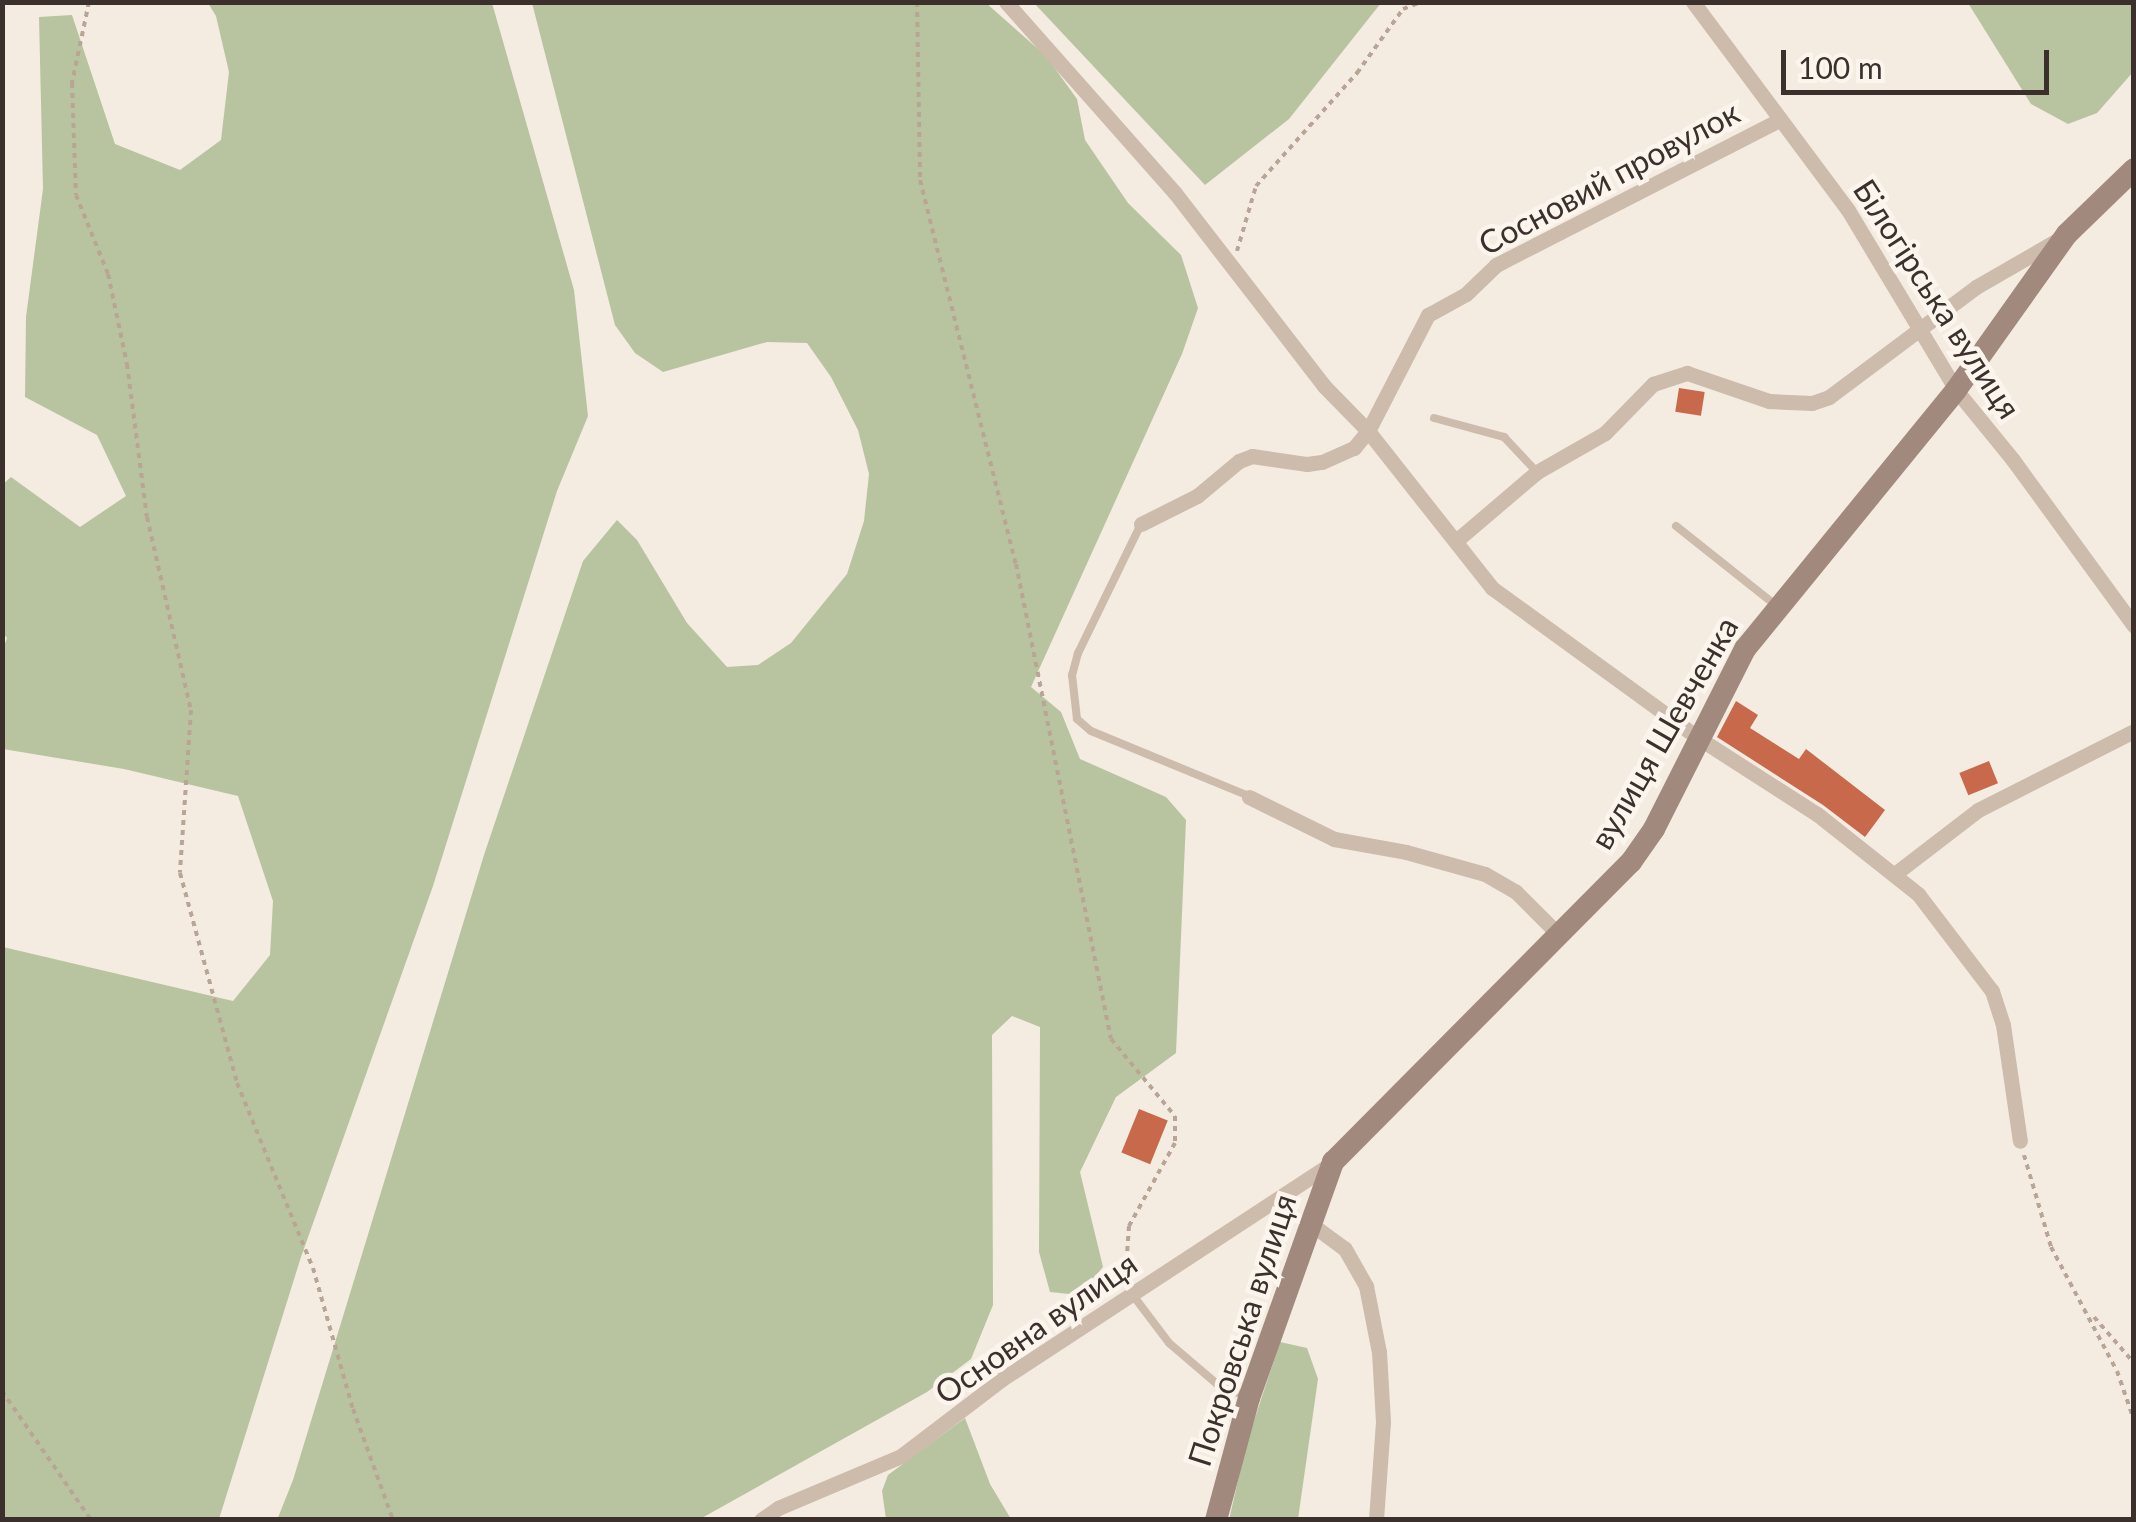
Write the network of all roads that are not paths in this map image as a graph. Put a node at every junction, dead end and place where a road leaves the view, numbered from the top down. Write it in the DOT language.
graph roads {
  1 [pos="1006,2"];
  2 [pos="1693,2"];
  3 [pos="1778,120"];
  4 [pos="2134,168"];
  5 [pos="2068,234"];
  6 [pos="1918,328"];
  7 [pos="1956,390"];
  8 [pos="1434,418"];
  9 [pos="1368,431"];
  10 [pos="1536,472"];
  11 [pos="1141,524"];
  12 [pos="1676,526"];
  13 [pos="1457,540"];
  14 [pos="1778,607"];
  15 [pos="2134,626"];
  16 [pos="2134,731"];
  17 [pos="1700,738"];
  18 [pos="1249,796"];
  19 [pos="1896,874"];
  20 [pos="1560,936"];
  21 [pos="2020,1141"];
  22 [pos="1333,1162"];
  23 [pos="1311,1224"];
  24 [pos="1136,1292"];
  25 [pos="1249,1398"];
  26 [pos="761,1520"];
  27 [pos="1216,1520"];
  28 [pos="1376,1520"];
  1 -- 9 [label="street"];
  2 -- 3 [label="street, Білогірська вулиця"];
  3 -- 6 [label="street, Білогірська вулиця"];
  3 -- 9 [label="street, Сосновий провулок"];
  4 -- 5 [label="street, вулиця Шевченка"];
  5 -- 6 [label="street"];
  5 -- 7 [label="street, вулиця Шевченка"];
  6 -- 7 [label="street, Білогірська вулиця"];
  6 -- 10 [label="street"];
  7 -- 14 [label="street, вулиця Шевченка"];
  7 -- 15 [label="street, Білогірська вулиця"];
  8 -- 10 [label="lane"];
  9 -- 11 [label="street"];
  9 -- 13 [label="street"];
  10 -- 13 [label="street"];
  11 -- 18 [label="lane"];
  12 -- 14 [label="lane"];
  13 -- 17 [label="street"];
  14 -- 17 [label="street, вулиця Шевченка"];
  16 -- 19 [label="street"];
  17 -- 19 [label="street"];
  17 -- 20 [label="street, вулиця Шевченка"];
  18 -- 20 [label="street"];
  19 -- 21 [label="street"];
  20 -- 22 [label="street, вулиця Шевченка"];
  22 -- 23 [label="street, Покровська вулиця"];
  22 -- 24 [label="street, Основна вулиця"];
  23 -- 25 [label="street, Покровська вулиця"];
  23 -- 28 [label="street"];
  24 -- 25 [label="lane"];
  24 -- 26 [label="street, Основна вулиця"];
  25 -- 27 [label="street, Покровська вулиця"];
}
